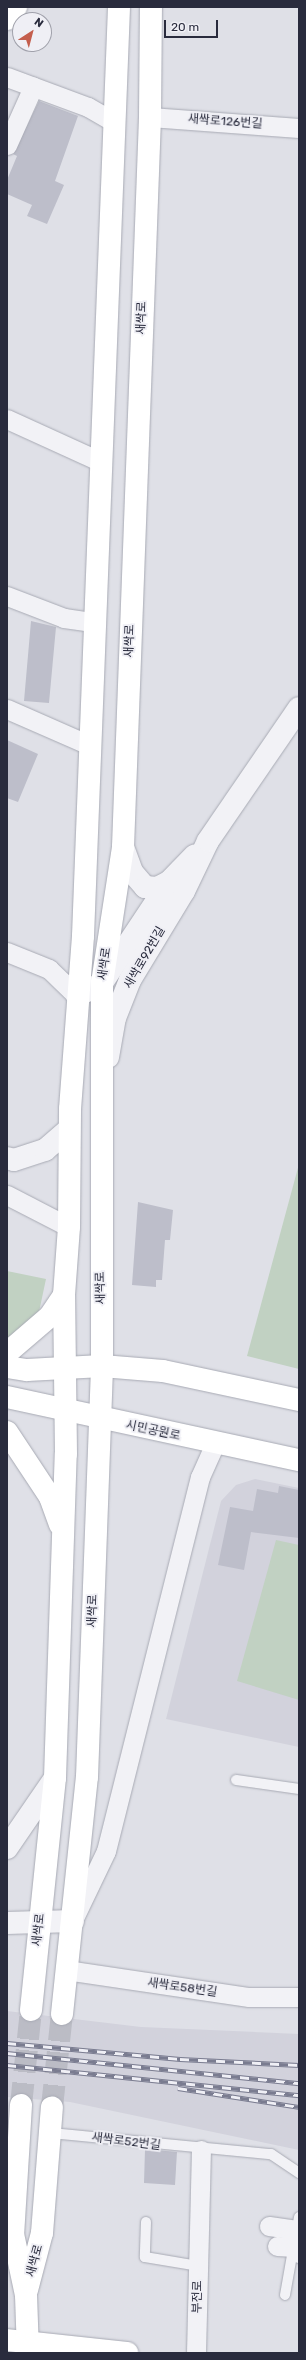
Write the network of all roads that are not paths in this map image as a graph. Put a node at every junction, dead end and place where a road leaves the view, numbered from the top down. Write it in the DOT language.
graph roads {
  1 [pos="16,7"];
  2 [pos="119,7"];
  3 [pos="151,7"];
  4 [pos="7,19"];
  5 [pos="7,77"];
  6 [pos="33,87"];
  7 [pos="150,117"];
  8 [pos="114,122"];
  9 [pos="299,128"];
  10 [pos="7,145"];
  11 [pos="7,419"];
  12 [pos="99,461"];
  13 [pos="7,596"];
  14 [pos="93,622"];
  15 [pos="299,708"];
  16 [pos="7,709"];
  17 [pos="89,745"];
  18 [pos="208,841"];
  19 [pos="123,847"];
  20 [pos="169,882"];
  21 [pos="7,952"];
  22 [pos="102,983"];
  23 [pos="77,996"];
  24 [pos="101,1108"];
  25 [pos="69,1130"];
  26 [pos="7,1158"];
  27 [pos="7,1195"];
  28 [pos="69,1227"];
  29 [pos="64,1296"];
  30 [pos="7,1353"];
  31 [pos="102,1366"];
  32 [pos="7,1368"];
  33 [pos="64,1368"];
  34 [pos="7,1397"];
  35 [pos="299,1400"];
  36 [pos="67,1412"];
  37 [pos="100,1420"];
  38 [pos="7,1432"];
  39 [pos="214,1445"];
  40 [pos="299,1460"];
  41 [pos="64,1532"];
  42 [pos="55,1778"];
  43 [pos="236,1780"];
  44 [pos="299,1789"];
  45 [pos="7,1848"];
  46 [pos="40,1921"];
  47 [pos="73,1921"];
  48 [pos="7,1924"];
  49 [pos="66,1970"];
  50 [pos="299,1997"];
  51 [pos="31,2010"];
  52 [pos="62,2014"];
  53 [pos="21,2105"];
  54 [pos="52,2107"];
  55 [pos="51,2133"];
  56 [pos="201,2150"];
  57 [pos="299,2173"];
  58 [pos="146,2222"];
  59 [pos="270,2226"];
  60 [pos="293,2242"];
  61 [pos="199,2266"];
  62 [pos="26,2295"];
  63 [pos="285,2295"];
  64 [pos="7,2340"];
  65 [pos="28,2348"];
  66 [pos="127,2353"];
  67 [pos="196,2353"];
  1 -- 4 [label="main road"];
  2 -- 8 [label="main road, 새싹로"];
  3 -- 7 [label="main road, 새싹로"];
  5 -- 6 [label="street"];
  6 -- 8 [label="street"];
  6 -- 10 [label="street"];
  7 -- 9 [label="street, 새싹로126번길"];
  7 -- 19 [label="main road, 새싹로"];
  8 -- 12 [label="main road, 새싹로"];
  11 -- 12 [label="street"];
  12 -- 14 [label="main road, 새싹로"];
  13 -- 14 [label="street"];
  14 -- 17 [label="main road, 새싹로"];
  15 -- 18 [label="street, 새싹로92번길"];
  16 -- 17 [label="street"];
  17 -- 23 [label="main road, 새싹로"];
  18 -- 20 [label="street, 새싹로92번길"];
  18 -- 24 [label="street, 새싹로92번길"];
  19 -- 20 [label="street"];
  19 -- 22 [label="main road, 새싹로"];
  20 -- 22 [label="street, 새싹로92번길"];
  21 -- 23 [label="street"];
  22 -- 23 [label="street, 새싹로92번길"];
  22 -- 24 [label="main road, 새싹로"];
  23 -- 25 [label="main road, 새싹로"];
  24 -- 31 [label="main road, 새싹로"];
  25 -- 26 [label="street"];
  25 -- 28 [label="main road, 새싹로"];
  27 -- 28 [label="street"];
  28 -- 29 [label="main road, 새싹로"];
  29 -- 30 [label="main road"];
  29 -- 33 [label="main road, 새싹로"];
  31 -- 33 [label="main road"];
  31 -- 35 [label="main road"];
  31 -- 37 [label="main road, 새싹로"];
  32 -- 33 [label="main road"];
  33 -- 36 [label="main road, 새싹로"];
  34 -- 36 [label="main road, 시민공원로"];
  36 -- 37 [label="main road, 시민공원로"];
  36 -- 41 [label="main road, 새싹로"];
  37 -- 39 [label="main road, 시민공원로"];
  37 -- 47 [label="main road, 새싹로"];
  38 -- 41 [label="main road"];
  39 -- 40 [label="main road, 시민공원로"];
  39 -- 47 [label="street, 새싹로"];
  41 -- 42 [label="main road, 새싹로"];
  42 -- 45 [label="street"];
  42 -- 46 [label="main road, 새싹로"];
  43 -- 44 [label="lane"];
  46 -- 47 [label="street"];
  46 -- 48 [label="street"];
  46 -- 51 [label="main road, 새싹로"];
  47 -- 49 [label="main road, 새싹로"];
  49 -- 50 [label="street, 새싹로58번길"];
  49 -- 52 [label="main road, 새싹로"];
  53 -- 62 [label="main road, 새싹로"];
  54 -- 55 [label="main road, 새싹로"];
  55 -- 56 [label="lane, 새싹로52번길"];
  55 -- 62 [label="main road, 새싹로"];
  56 -- 57 [label="lane, 새싹로52번길"];
  56 -- 61 [label="street, 부전로"];
  58 -- 61 [label="lane"];
  59 -- 60 [label="street"];
  60 -- 63 [label="lane"];
  61 -- 67 [label="street, 부전로"];
  62 -- 65 [label="main road, 새싹로"];
  64 -- 65 [label="main road"];
  65 -- 66 [label="main road"];
}
